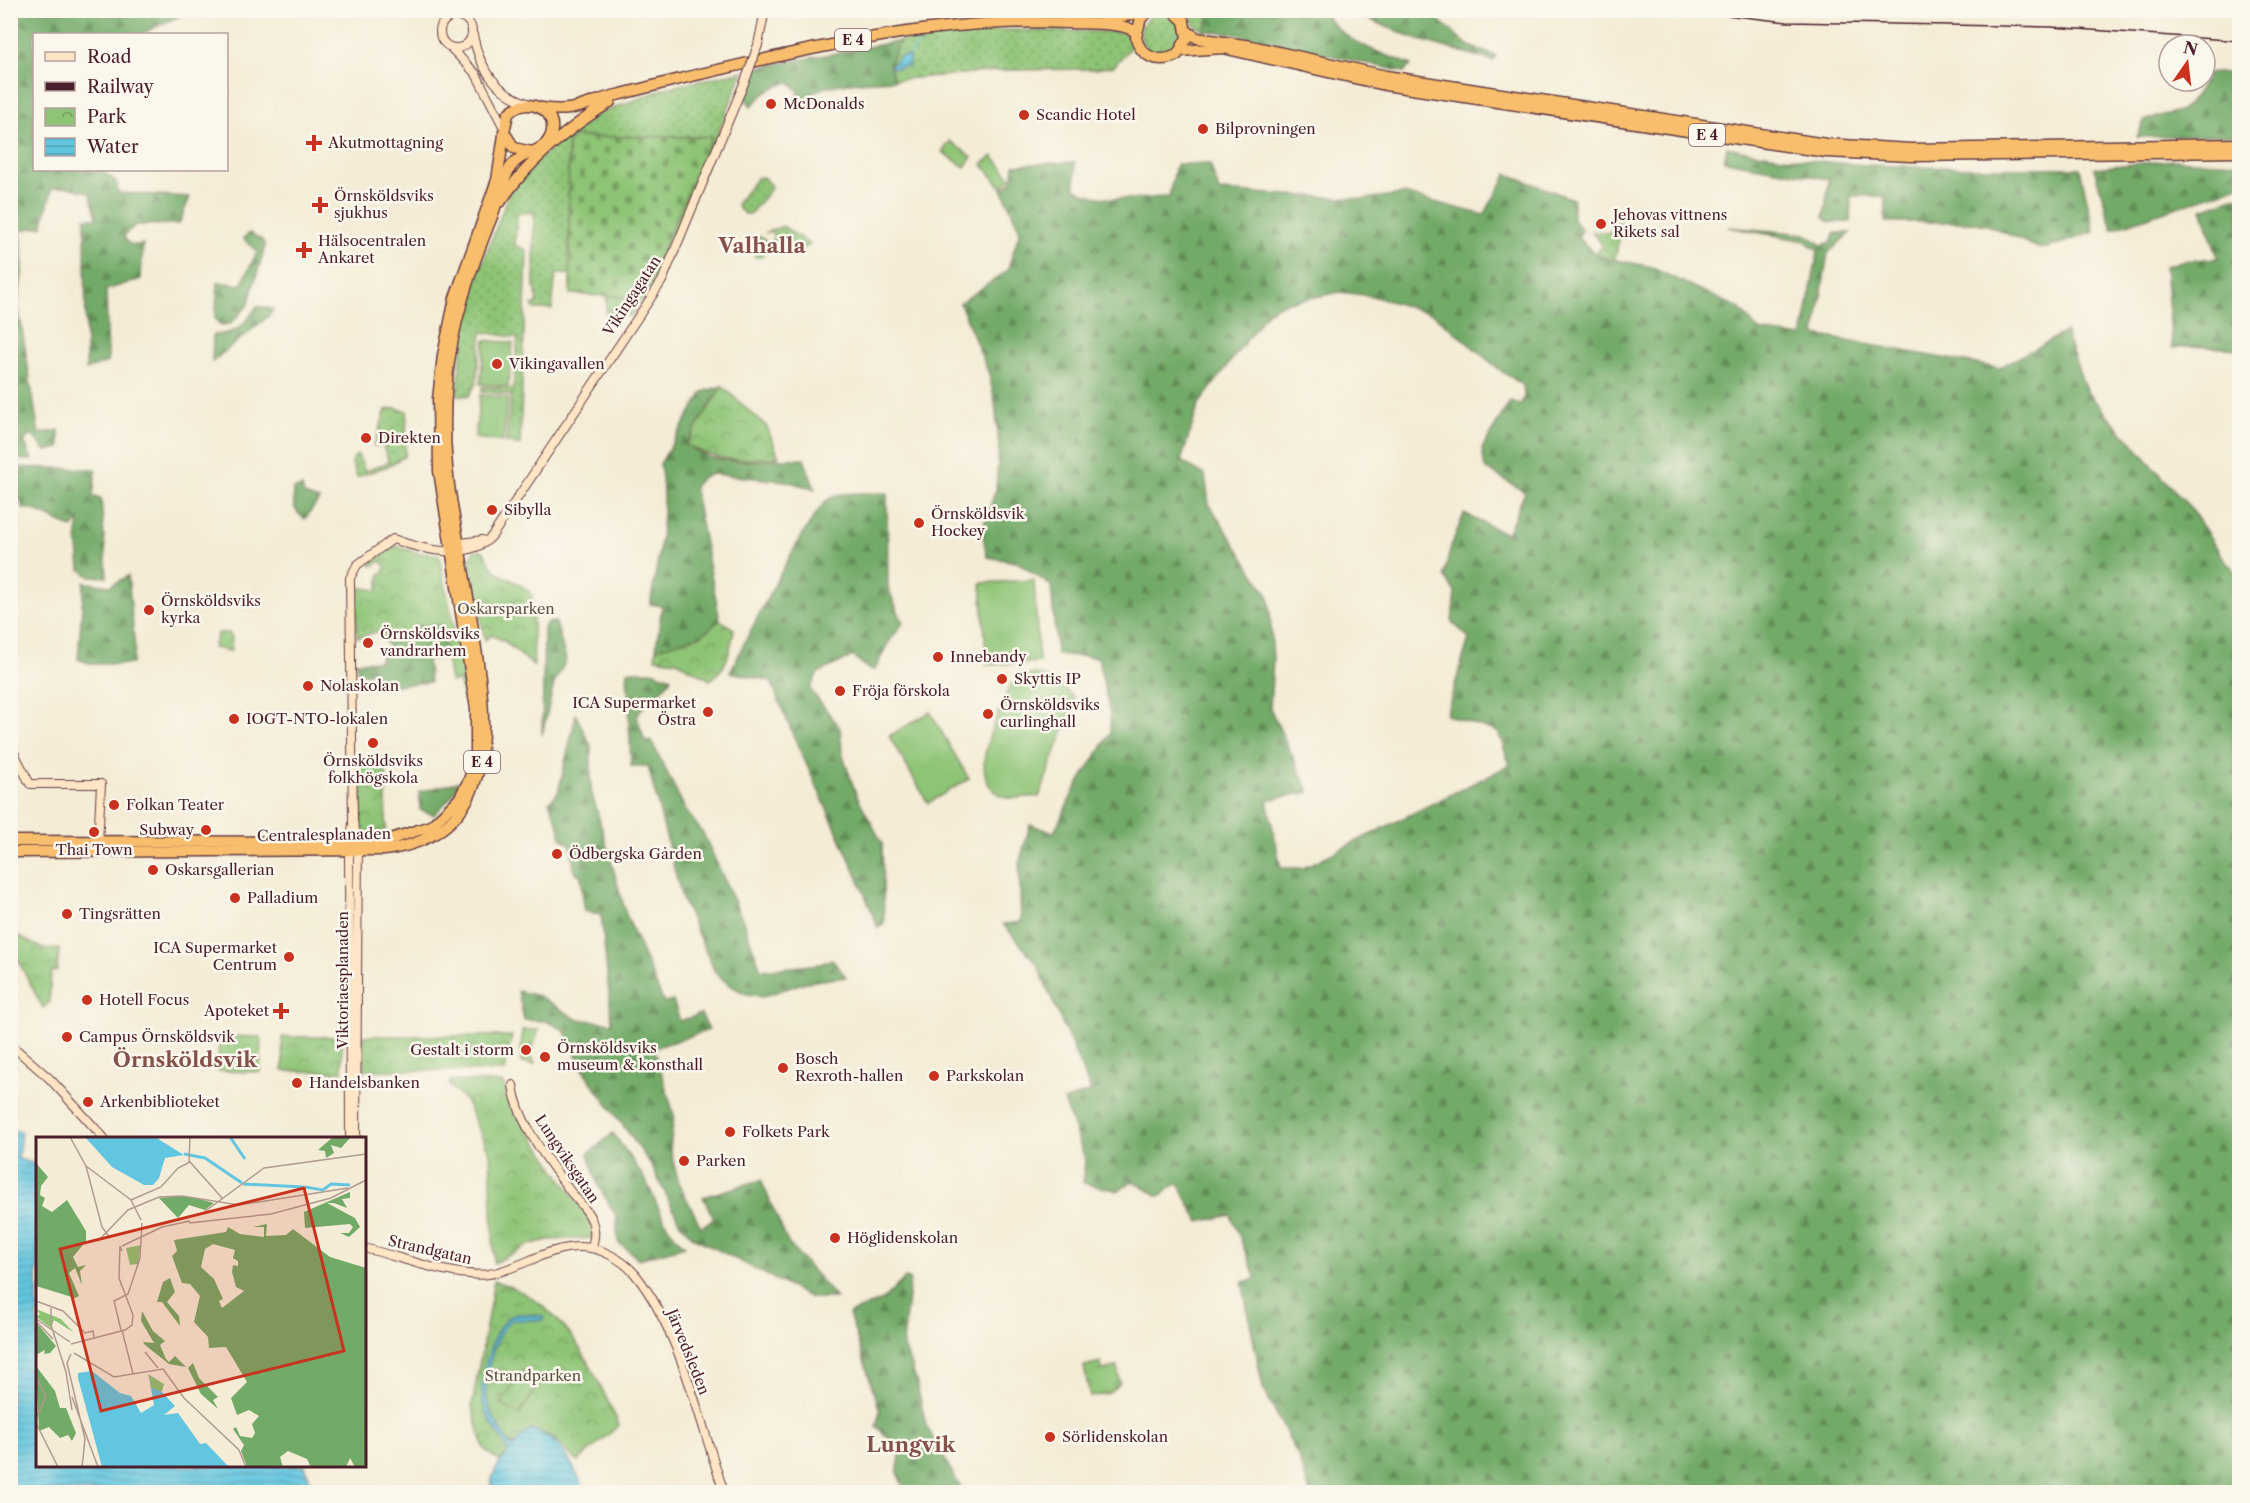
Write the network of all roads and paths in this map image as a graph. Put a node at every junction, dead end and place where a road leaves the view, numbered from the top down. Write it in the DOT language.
graph roads {
  1 [pos="765,10"];
  2 [pos="1150,10"];
  3 [pos="1173,10"];
  4 [pos="453,13"];
  5 [pos="1185,21"];
  6 [pos="1078,24"];
  7 [pos="1136,32"];
  8 [pos="472,33"];
  9 [pos="449,46"];
  10 [pos="1180,51"];
  11 [pos="632,92"];
  12 [pos="610,102"];
  13 [pos="528,104"];
  14 [pos="542,108"];
  15 [pos="504,130"];
  16 [pos="550,138"];
  17 [pos="2240,144"];
  18 [pos="532,152"];
  19 [pos="2240,152"];
  20 [pos="493,213"];
  21 [pos="443,472"];
  22 [pos="455,547"];
  23 [pos="10,745"];
  24 [pos="10,841"];
  25 [pos="354,846"];
  26 [pos="101,849"];
  27 [pos="10,852"];
  28 [pos="10,1044"];
  29 [pos="513,1085"];
  30 [pos="103,1137"];
  31 [pos="350,1137"];
  32 [pos="356,1137"];
  33 [pos="366,1248"];
  34 [pos="592,1248"];
  35 [pos="724,1492"];
  1 -- 22 [label="main road, Vikingagatan, bridge"];
  2 -- 6 [label="highway, E 4"];
  2 -- 7 [label="highway"];
  3 -- 5 [label="highway"];
  4 -- 8 [label="main road"];
  4 -- 9 [label="main road"];
  5 -- 10 [label="highway"];
  5 -- 17 [label="highway, E 4"];
  6 -- 7 [label="highway, E 4"];
  6 -- 11 [label="highway, E 4"];
  7 -- 10 [label="highway"];
  8 -- 9 [label="main road"];
  8 -- 13 [label="main road"];
  9 -- 15 [label="main road"];
  10 -- 19 [label="highway, E 4"];
  11 -- 12 [label="highway, E 4"];
  11 -- 14 [label="highway, E 4"];
  12 -- 16 [label="highway, E 4"];
  12 -- 20 [label="highway"];
  13 -- 14 [label="highway, E 4"];
  13 -- 15 [label="highway"];
  14 -- 16 [label="highway"];
  15 -- 18 [label="highway"];
  15 -- 21 [label="highway, E 4"];
  16 -- 18 [label="highway, E 4"];
  18 -- 20 [label="highway, E 4"];
  20 -- 21 [label="highway, E 4"];
  21 -- 22 [label="highway, Centralesplanaden / E 4"];
  22 -- 25 [label="highway, Centralesplanaden / E 4"];
  22 -- 25 [label="main road, Viktoriaesplanaden"];
  23 -- 26 [label="main road"];
  24 -- 26 [label="highway, Centralesplanaden / E 4"];
  25 -- 26 [label="highway, Centralesplanaden / E 4"];
  25 -- 31 [label="main road, Viktoriaesplanaden"];
  25 -- 32 [label="main road, Viktoriaesplanaden"];
  26 -- 27 [label="highway, Centralesplanaden / E 4"];
  28 -- 30 [label="main road"];
  29 -- 34 [label="main road, Lungviksgatan"];
  33 -- 34 [label="main road, Strandgatan"];
  34 -- 35 [label="main road, Järvedsleden"];
}
